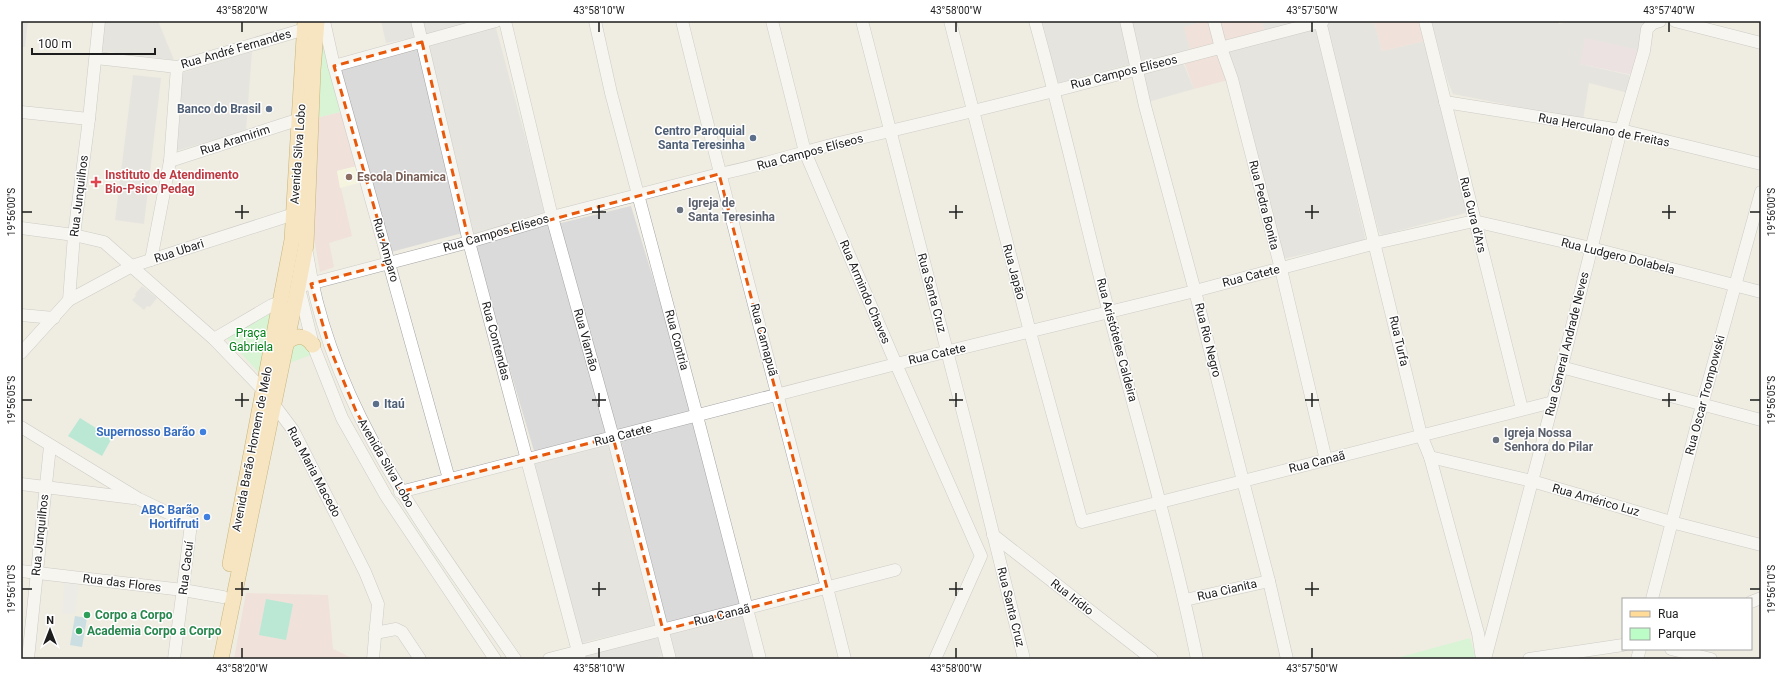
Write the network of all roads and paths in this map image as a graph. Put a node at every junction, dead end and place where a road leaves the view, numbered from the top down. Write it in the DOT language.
graph roads {
  1 [pos="99,21"];
  2 [pos="417,21"];
  3 [pos="496,21"];
  4 [pos="505,21"];
  5 [pos="594,21"];
  6 [pos="682,21"];
  7 [pos="772,21"];
  8 [pos="862,21"];
  9 [pos="950,21"];
  10 [pos="1036,21"];
  11 [pos="1126,21"];
  12 [pos="1214,21"];
  13 [pos="1321,21"];
  14 [pos="1425,21"];
  15 [pos="1660,21"];
  16 [pos="1675,21"];
  17 [pos="313,25"];
  18 [pos="422,42"];
  19 [pos="1761,43"];
  20 [pos="1220,48"];
  21 [pos="96,58"];
  22 [pos="334,66"];
  23 [pos="177,67"];
  24 [pos="1137,70"];
  25 [pos="1054,90"];
  26 [pos="1446,102"];
  27 [pos="21,112"];
  28 [pos="972,112"];
  29 [pos="300,119"];
  30 [pos="89,120"];
  31 [pos="1621,130"];
  32 [pos="889,131"];
  33 [pos="805,152"];
  34 [pos="170,161"];
  35 [pos="1761,164"];
  36 [pos="719,174"];
  37 [pos="1761,192"];
  38 [pos="638,195"];
  39 [pos="294,214"];
  40 [pos="552,217"];
  41 [pos="1474,221"];
  42 [pos="21,228"];
  43 [pos="74,235"];
  44 [pos="299,242"];
  45 [pos="469,242"];
  46 [pos="1376,244"];
  47 [pos="1591,248"];
  48 [pos="151,260"];
  49 [pos="390,263"];
  50 [pos="132,266"];
  51 [pos="1281,269"];
  52 [pos="305,285"];
  53 [pos="1734,285"];
  54 [pos="1196,291"];
  55 [pos="1761,292"];
  56 [pos="69,300"];
  57 [pos="280,302"];
  58 [pos="1109,312"];
  59 [pos="21,315"];
  60 [pos="54,318"];
  61 [pos="290,324"];
  62 [pos="1030,332"];
  63 [pos="214,339"];
  64 [pos="286,343"];
  65 [pos="313,345"];
  66 [pos="947,352"];
  67 [pos="21,353"];
  68 [pos="896,364"];
  69 [pos="1562,367"];
  70 [pos="263,390"];
  71 [pos="778,394"];
  72 [pos="1553,402"];
  73 [pos="274,404"];
  74 [pos="1702,405"];
  75 [pos="1522,409"];
  76 [pos="697,416"];
  77 [pos="1761,420"];
  78 [pos="21,427"];
  79 [pos="1422,435"];
  80 [pos="613,437"];
  81 [pos="50,446"];
  82 [pos="1430,457"];
  83 [pos="528,459"];
  84 [pos="1326,460"];
  85 [pos="449,479"];
  86 [pos="1243,481"];
  87 [pos="1532,481"];
  88 [pos="21,484"];
  89 [pos="45,487"];
  90 [pos="400,492"];
  91 [pos="139,499"];
  92 [pos="1160,502"];
  93 [pos="1082,522"];
  94 [pos="1671,522"];
  95 [pos="993,535"];
  96 [pos="1761,545"];
  97 [pos="895,570"];
  98 [pos="21,571"];
  99 [pos="36,573"];
  100 [pos="1269,581"];
  101 [pos="827,588"];
  102 [pos="183,590"];
  103 [pos="223,597"];
  104 [pos="1652,598"];
  105 [pos="1185,600"];
  106 [pos="747,609"];
  107 [pos="662,630"];
  108 [pos="375,633"];
  109 [pos="1622,645"];
  110 [pos="1675,650"];
  111 [pos="1137,654"];
  112 [pos="579,656"];
  113 [pos="21,659"];
  114 [pos="24,659"];
  115 [pos="28,659"];
  116 [pos="174,659"];
  117 [pos="211,659"];
  118 [pos="221,659"];
  119 [pos="373,659"];
  120 [pos="420,659"];
  121 [pos="495,659"];
  122 [pos="515,659"];
  123 [pos="549,659"];
  124 [pos="670,659"];
  125 [pos="760,659"];
  126 [pos="845,659"];
  127 [pos="935,659"];
  128 [pos="1024,659"];
  129 [pos="1152,659"];
  130 [pos="1197,659"];
  131 [pos="1287,659"];
  132 [pos="1484,659"];
  133 [pos="1529,659"];
  134 [pos="1710,659"];
  1 -- 21 [label="street, Rua Junquilhos"];
  2 -- 18 [label="street, Rua Contendas"];
  3 -- 18 [label="street"];
  4 -- 40 [label="street, Rua Viamão"];
  5 -- 38 [label="street, Rua Contria"];
  6 -- 36 [label="street, Rua Camapuã"];
  7 -- 33 [label="street, Rua Armindo Chaves"];
  8 -- 32 [label="street, Rua Santa Cruz"];
  9 -- 28 [label="street, Rua Japão"];
  10 -- 25 [label="street, Rua Aristóteles Caldeira"];
  11 -- 24 [label="street, Rua Rio Negro"];
  12 -- 20 [label="street, Rua Pedra Bonita"];
  13 -- 20 [label="street, Rua Campos Elíseos"];
  13 -- 46 [label="street, Rua Turfa"];
  14 -- 26 [label="street, Rua Cura d'Ars"];
  15 -- 31 [label="street, Rua General Andrade Neves"];
  16 -- 19 [label="street"];
  17 -- 22 [label="street, Rua Amparo"];
  17 -- 23 [label="street, Rua André Fernandes"];
  17 -- 29 [label="main road, Avenida Silva Lobo"];
  17 -- 44 [label="main road, Avenida Silva Lobo"];
  18 -- 22 [label="street"];
  18 -- 45 [label="street, Rua Contendas"];
  20 -- 24 [label="street, Rua Campos Elíseos"];
  20 -- 51 [label="street, Rua Pedra Bonita"];
  21 -- 23 [label="street, Rua André Fernandes"];
  21 -- 30 [label="street, Rua Junquilhos"];
  22 -- 49 [label="street, Rua Amparo"];
  23 -- 34 [label="street"];
  24 -- 25 [label="street, Rua Campos Elíseos"];
  24 -- 54 [label="street, Rua Rio Negro"];
  25 -- 28 [label="street, Rua Campos Elíseos"];
  25 -- 58 [label="street, Rua Aristóteles Caldeira"];
  26 -- 31 [label="street, Rua Herculano de Freitas"];
  26 -- 41 [label="street, Rua Cura d'Ars"];
  27 -- 30 [label="street"];
  28 -- 32 [label="street, Rua Campos Elíseos"];
  28 -- 62 [label="street, Rua Japão"];
  29 -- 34 [label="street, Rua Aramirim"];
  29 -- 39 [label="main road, Avenida Silva Lobo"];
  30 -- 43 [label="street, Rua Junquilhos"];
  31 -- 35 [label="street, Rua Herculano de Freitas"];
  31 -- 47 [label="street, Rua General Andrade Neves"];
  32 -- 33 [label="street, Rua Campos Elíseos"];
  32 -- 66 [label="street, Rua Santa Cruz"];
  33 -- 36 [label="street, Rua Campos Elíseos"];
  33 -- 68 [label="street, Rua Armindo Chaves"];
  34 -- 48 [label="street"];
  36 -- 38 [label="street, Rua Campos Elíseos"];
  36 -- 71 [label="street, Rua Camapuã"];
  37 -- 53 [label="street, Rua Oscar Trompowski"];
  38 -- 40 [label="street, Rua Campos Elíseos"];
  38 -- 76 [label="street, Rua Contria"];
  39 -- 44 [label="main road, Avenida Silva Lobo"];
  39 -- 48 [label="street, Rua Ubari"];
  40 -- 45 [label="street, Rua Campos Elíseos"];
  40 -- 80 [label="street, Rua Viamão"];
  41 -- 46 [label="street, Rua Catete"];
  41 -- 47 [label="street, Rua Ludgero Dolabela"];
  41 -- 75 [label="street, Rua Cura d'Ars"];
  42 -- 43 [label="street, Rua Maria Macedo"];
  43 -- 50 [label="street, Rua Maria Macedo"];
  43 -- 56 [label="street, Rua Junquilhos"];
  44 -- 52 [label="main road, Avenida Silva Lobo"];
  44 -- 57 [label="main road, Avenida Barão Homem de Melo"];
  45 -- 49 [label="street, Rua Campos Elíseos"];
  45 -- 83 [label="street, Rua Contendas"];
  46 -- 51 [label="street, Rua Catete"];
  46 -- 79 [label="street, Rua Turfa"];
  47 -- 53 [label="street, Rua Ludgero Dolabela"];
  47 -- 69 [label="street, Rua General Andrade Neves"];
  48 -- 50 [label="street, Rua Ubari"];
  49 -- 52 [label="street, Rua Campos Elíseos"];
  49 -- 85 [label="street, Rua Amparo"];
  50 -- 56 [label="street, Rua Ubari"];
  50 -- 63 [label="street, Rua Maria Macedo"];
  51 -- 54 [label="street, Rua Catete"];
  51 -- 84 [label="street, Rua Pedra Bonita"];
  52 -- 61 [label="main road, Avenida Barão Homem de Melo"];
  52 -- 65 [label="street, Avenida Silva Lobo"];
  52 -- 90 [label="street, Avenida Silva Lobo"];
  53 -- 55 [label="street, Rua Ludgero Dolabela"];
  53 -- 74 [label="street, Rua Oscar Trompowski"];
  54 -- 58 [label="street, Rua Catete"];
  54 -- 86 [label="street, Rua Rio Negro"];
  56 -- 60 [label="street"];
  57 -- 61 [label="main road"];
  57 -- 63 [label="street"];
  57 -- 70 [label="main road, Avenida Barão Homem de Melo"];
  58 -- 62 [label="street, Rua Catete"];
  58 -- 92 [label="street, Rua Aristóteles Caldeira"];
  59 -- 60 [label="street"];
  60 -- 67 [label="street"];
  61 -- 64 [label="main road, Avenida Barão Homem de Melo"];
  62 -- 66 [label="street, Rua Catete"];
  62 -- 93 [label="street, Rua Japão"];
  63 -- 70 [label="street, Rua Maria Macedo"];
  64 -- 65 [label="main road"];
  64 -- 73 [label="main road, Avenida Barão Homem de Melo"];
  65 -- 121 [label="street, Avenida Silva Lobo"];
  66 -- 68 [label="street, Rua Catete"];
  66 -- 95 [label="street, Rua Santa Cruz"];
  68 -- 71 [label="street, Rua Catete"];
  68 -- 127 [label="street, Rua Armindo Chaves"];
  69 -- 72 [label="street, Rua General Andrade Neves"];
  69 -- 74 [label="street"];
  70 -- 73 [label="street, Rua Maria Macedo"];
  70 -- 103 [label="main road, Avenida Barão Homem de Melo"];
  71 -- 76 [label="street, Rua Catete"];
  71 -- 101 [label="street, Rua Camapuã"];
  72 -- 75 [label="street, Rua Canaã"];
  72 -- 87 [label="street, Rua General Andrade Neves"];
  73 -- 108 [label="street, Rua Maria Macedo"];
  73 -- 118 [label="main road, Avenida Barão Homem de Melo"];
  74 -- 77 [label="street"];
  74 -- 94 [label="street, Rua Oscar Trompowski"];
  75 -- 79 [label="street, Rua Canaã"];
  76 -- 80 [label="street, Rua Catete"];
  76 -- 106 [label="street, Rua Contria"];
  78 -- 81 [label="street"];
  79 -- 82 [label="street, Rua Turfa"];
  79 -- 84 [label="street, Rua Canaã"];
  80 -- 83 [label="street, Rua Catete"];
  80 -- 107 [label="street, Rua Viamão"];
  81 -- 89 [label="street, Rua Junquilhos"];
  81 -- 91 [label="street"];
  82 -- 87 [label="street, Rua Américo Luz"];
  82 -- 132 [label="street, Rua Turfa"];
  83 -- 85 [label="street, Rua Catete"];
  83 -- 112 [label="street, Rua Contendas"];
  84 -- 86 [label="street, Rua Canaã"];
  85 -- 90 [label="street, Rua Catete"];
  86 -- 92 [label="street, Rua Canaã"];
  86 -- 100 [label="street, Rua Rio Negro"];
  87 -- 94 [label="street, Rua Américo Luz"];
  87 -- 132 [label="street, Rua General Andrade Neves"];
  88 -- 89 [label="street"];
  89 -- 91 [label="street"];
  89 -- 99 [label="street, Rua Junquilhos"];
  90 -- 122 [label="street, Avenida Silva Lobo"];
  91 -- 102 [label="street, Rua Cacuí"];
  92 -- 93 [label="street, Rua Canaã"];
  92 -- 105 [label="street, Rua Aristóteles Caldeira"];
  94 -- 96 [label="street, Rua Américo Luz"];
  94 -- 104 [label="street, Rua Oscar Trompowski"];
  95 -- 111 [label="street, Rua Irídio"];
  95 -- 128 [label="street, Rua Santa Cruz"];
  97 -- 101 [label="street, Rua Canaã"];
  98 -- 99 [label="street, Rua das Flores"];
  99 -- 102 [label="street, Rua das Flores"];
  99 -- 115 [label="street, Rua Junquilhos"];
  100 -- 105 [label="street, Rua Cianita"];
  100 -- 131 [label="street, Rua Rio Negro"];
  101 -- 106 [label="street, Rua Canaã"];
  101 -- 126 [label="street, Rua Camapuã"];
  102 -- 103 [label="street, Rua das Flores"];
  102 -- 116 [label="street, Rua Cacuí"];
  103 -- 117 [label="main road, Avenida Barão Homem de Melo"];
  105 -- 130 [label="street, Rua Aristóteles Caldeira"];
  106 -- 107 [label="street, Rua Canaã"];
  106 -- 125 [label="street, Rua Contria"];
  107 -- 112 [label="street, Rua Canaã"];
  107 -- 124 [label="street, Rua Viamão"];
  108 -- 119 [label="street, Rua Maria Macedo"];
  108 -- 120 [label="street"];
  109 -- 133 [label="street"];
  110 -- 134 [label="street"];
  111 -- 129 [label="street, Rua Irídio"];
  112 -- 123 [label="street, Rua Canaã"];
  113 -- 114 [label="street"];
}
